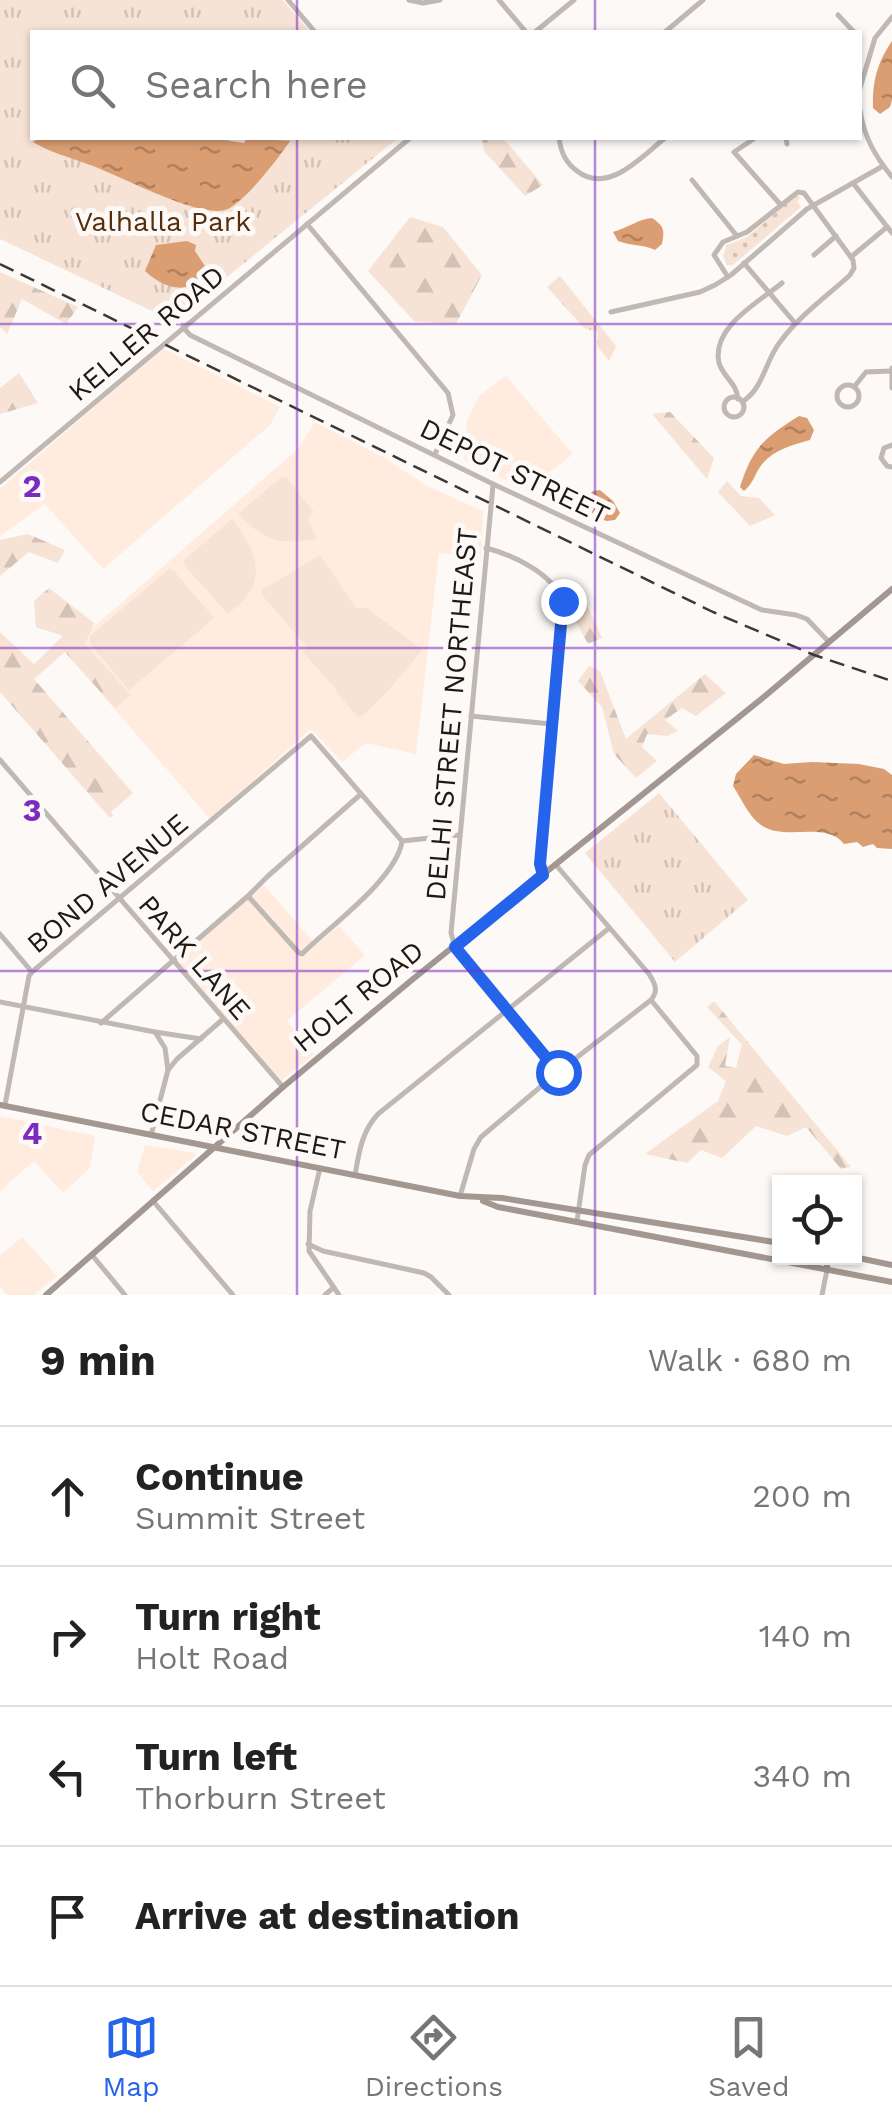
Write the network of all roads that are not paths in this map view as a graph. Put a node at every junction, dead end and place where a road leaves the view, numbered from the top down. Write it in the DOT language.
graph roads {
  1 [pos="288,0"];
  2 [pos="410,0"];
  3 [pos="440,0"];
  4 [pos="500,0"];
  5 [pos="574,0"];
  6 [pos="703,0"];
  7 [pos="838,14"];
  8 [pos="892,18"];
  9 [pos="313,30"];
  10 [pos="524,30"];
  11 [pos="538,30"];
  12 [pos="674,30"];
  13 [pos="852,30"];
  14 [pos="862,81"];
  15 [pos="862,125"];
  16 [pos="405,140"];
  17 [pos="559,140"];
  18 [pos="663,140"];
  19 [pos="752,140"];
  20 [pos="883,166"];
  21 [pos="892,177"];
  22 [pos="692,180"];
  23 [pos="852,183"];
  24 [pos="780,204"];
  25 [pos="813,206"];
  26 [pos="307,224"];
  27 [pos="889,230"];
  28 [pos="737,236"];
  29 [pos="836,236"];
  30 [pos="814,255"];
  31 [pos="851,257"];
  32 [pos="744,262"];
  33 [pos="728,277"];
  34 [pos="782,283"];
  35 [pos="770,293"];
  36 [pos="611,312"];
  37 [pos="795,323"];
  38 [pos="184,327"];
  39 [pos="891,370"];
  40 [pos="854,387"];
  41 [pos="892,388"];
  42 [pos="892,445"];
  43 [pos="435,454"];
  44 [pos="892,467"];
  45 [pos="0,482"];
  46 [pos="493,484"];
  47 [pos="486,548"];
  48 [pos="892,589"];
  49 [pos="829,642"];
  50 [pos="470,716"];
  51 [pos="551,724"];
  52 [pos="0,760"];
  53 [pos="361,794"];
  54 [pos="459,836"];
  55 [pos="402,841"];
  56 [pos="556,865"];
  57 [pos="543,875"];
  58 [pos="248,896"];
  59 [pos="120,900"];
  60 [pos="608,929"];
  61 [pos="0,934"];
  62 [pos="455,947"];
  63 [pos="172,961"];
  64 [pos="32,972"];
  65 [pos="650,1000"];
  66 [pos="0,1002"];
  67 [pos="24,1006"];
  68 [pos="506,1010"];
  69 [pos="222,1020"];
  70 [pos="101,1023"];
  71 [pos="155,1032"];
  72 [pos="201,1038"];
  73 [pos="168,1070"];
  74 [pos="558,1072"];
  75 [pos="283,1087"];
  76 [pos="2,1105"];
  77 [pos="150,1135"];
  78 [pos="214,1148"];
  79 [pos="320,1168"];
  80 [pos="355,1175"];
  81 [pos="460,1196"];
  82 [pos="154,1202"];
  83 [pos="513,1204"];
  84 [pos="579,1210"];
  85 [pos="577,1222"];
  86 [pos="658,1222"];
  87 [pos="631,1232"];
  88 [pos="757,1239"];
  89 [pos="772,1242"];
  90 [pos="308,1244"];
  91 [pos="732,1252"];
  92 [pos="91,1255"];
  93 [pos="862,1259"];
  94 [pos="827,1265"];
  95 [pos="892,1265"];
  96 [pos="827,1270"];
  97 [pos="892,1282"];
  98 [pos="333,1288"];
  99 [pos="46,1295"];
  100 [pos="125,1295"];
  101 [pos="233,1295"];
  102 [pos="325,1295"];
  103 [pos="338,1295"];
  104 [pos="449,1295"];
  105 [pos="822,1295"];
  1 -- 9 [label="street"];
  2 -- 3 [label="street"];
  4 -- 10 [label="street"];
  5 -- 11 [label="street"];
  6 -- 12 [label="street"];
  7 -- 13 [label="street"];
  8 -- 14 [label="street"];
  15 -- 20 [label="street"];
  16 -- 26 [label="street, KELLER ROAD"];
  17 -- 18 [label="street"];
  19 -- 24 [label="street"];
  20 -- 21 [label="street"];
  20 -- 23 [label="street"];
  22 -- 28 [label="street"];
  23 -- 25 [label="street"];
  23 -- 27 [label="street"];
  24 -- 25 [label="street"];
  24 -- 28 [label="street"];
  25 -- 29 [label="street"];
  25 -- 32 [label="street"];
  26 -- 38 [label="street, KELLER ROAD"];
  26 -- 43 [label="street"];
  27 -- 31 [label="street"];
  28 -- 33 [label="street"];
  29 -- 30 [label="street"];
  29 -- 31 [label="street"];
  31 -- 37 [label="street"];
  32 -- 33 [label="street"];
  32 -- 35 [label="street"];
  33 -- 36 [label="street"];
  34 -- 35 [label="street"];
  35 -- 37 [label="street"];
  35 -- 37 [label="street"];
  38 -- 43 [label="street, DEPOT STREET"];
  38 -- 45 [label="street, KELLER ROAD"];
  39 -- 40 [label="street"];
  39 -- 41 [label="street"];
  40 -- 40 [label="street"];
  42 -- 44 [label="street"];
  43 -- 46 [label="street, DEPOT STREET"];
  46 -- 47 [label="street, DELHI STREET NORTHEAST"];
  46 -- 49 [label="street, DEPOT STREET"];
  47 -- 50 [label="street, DELHI STREET NORTHEAST"];
  47 -- 51 [label="street"];
  48 -- 49 [label="main road, HOLT ROAD"];
  49 -- 56 [label="main road, HOLT ROAD"];
  50 -- 51 [label="street"];
  50 -- 54 [label="street, DELHI STREET NORTHEAST"];
  51 -- 57 [label="street"];
  52 -- 59 [label="street, PARK LANE"];
  53 -- 55 [label="street"];
  53 -- 58 [label="street"];
  53 -- 59 [label="street, BOND AVENUE"];
  54 -- 55 [label="street"];
  54 -- 62 [label="street, DELHI STREET NORTHEAST"];
  55 -- 58 [label="street"];
  56 -- 57 [label="main road, HOLT ROAD"];
  56 -- 60 [label="street"];
  57 -- 62 [label="main road, HOLT ROAD"];
  58 -- 63 [label="street"];
  59 -- 63 [label="street, PARK LANE"];
  59 -- 64 [label="street, BOND AVENUE"];
  60 -- 65 [label="street"];
  60 -- 68 [label="street"];
  61 -- 64 [label="street"];
  62 -- 68 [label="street"];
  62 -- 75 [label="main road, HOLT ROAD"];
  63 -- 69 [label="street, PARK LANE"];
  63 -- 70 [label="street"];
  64 -- 67 [label="street, BOND AVENUE"];
  65 -- 74 [label="street"];
  65 -- 84 [label="street"];
  66 -- 67 [label="street"];
  67 -- 70 [label="street"];
  67 -- 76 [label="street, BOND AVENUE"];
  68 -- 74 [label="street"];
  68 -- 80 [label="street"];
  69 -- 72 [label="street"];
  69 -- 75 [label="street, PARK LANE"];
  70 -- 71 [label="street"];
  71 -- 72 [label="street"];
  71 -- 73 [label="street"];
  72 -- 73 [label="street"];
  73 -- 77 [label="street"];
  74 -- 81 [label="street"];
  75 -- 78 [label="main road, HOLT ROAD"];
  76 -- 77 [label="main road, CEDAR STREET"];
  77 -- 78 [label="main road, CEDAR STREET"];
  78 -- 79 [label="main road, CEDAR STREET"];
  78 -- 82 [label="main road, HOLT ROAD"];
  79 -- 80 [label="main road, CEDAR STREET"];
  79 -- 90 [label="street"];
  80 -- 81 [label="main road, CEDAR STREET"];
  81 -- 83 [label="main road, CEDAR STREET"];
  82 -- 92 [label="main road, HOLT ROAD"];
  82 -- 101 [label="street"];
  83 -- 84 [label="main road"];
  83 -- 85 [label="main road"];
  84 -- 85 [label="street"];
  84 -- 86 [label="main road"];
  85 -- 87 [label="main road"];
  86 -- 87 [label="main road"];
  86 -- 88 [label="main road"];
  87 -- 91 [label="main road"];
  88 -- 89 [label="main road"];
  88 -- 91 [label="main road"];
  90 -- 98 [label="street"];
  90 -- 104 [label="street"];
  91 -- 96 [label="main road"];
  92 -- 99 [label="main road, HOLT ROAD"];
  92 -- 100 [label="street"];
  93 -- 95 [label="main road"];
  94 -- 96 [label="main road"];
  96 -- 97 [label="main road"];
  96 -- 105 [label="street"];
  98 -- 102 [label="street"];
  98 -- 103 [label="street"];
}
